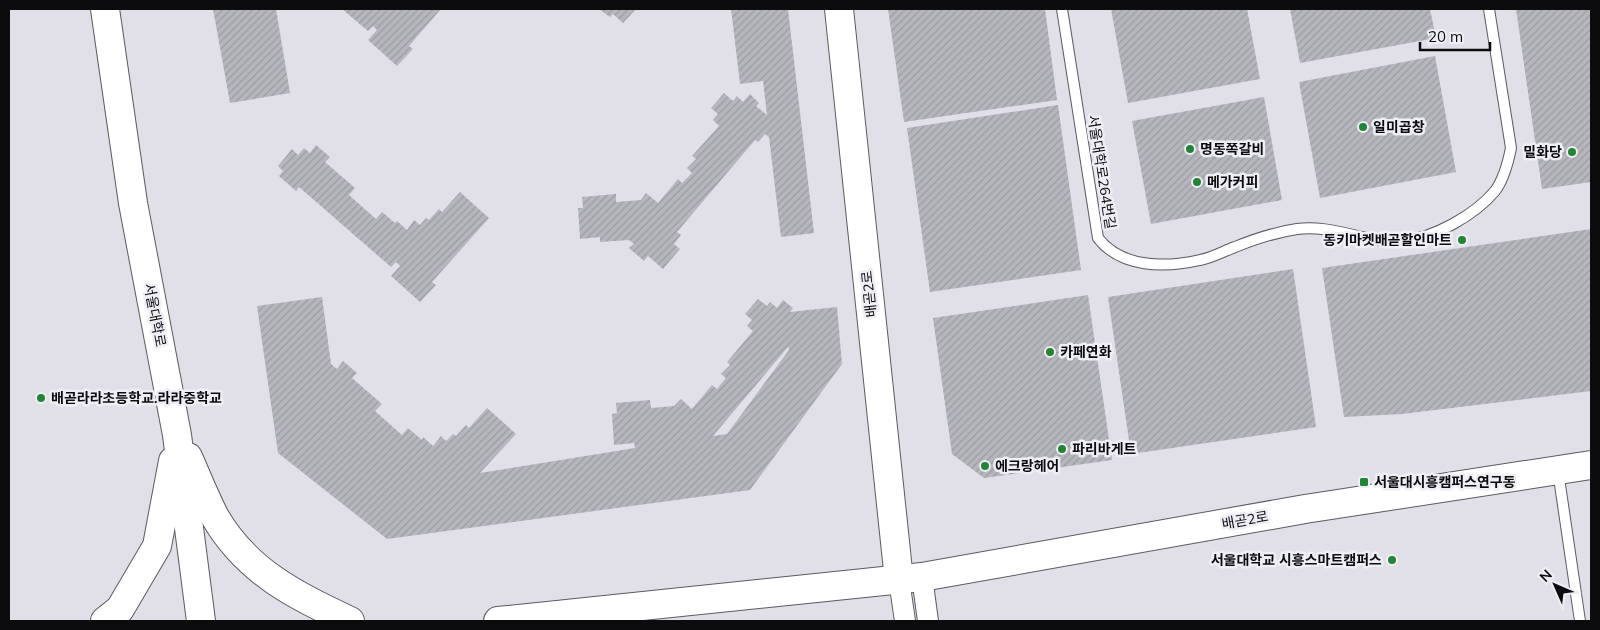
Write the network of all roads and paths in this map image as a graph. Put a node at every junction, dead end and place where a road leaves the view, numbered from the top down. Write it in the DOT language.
graph roads {
  1 [pos="105,9"];
  2 [pos="839,9"];
  3 [pos="1062,9"];
  4 [pos="1489,9"];
  5 [pos="177,435"];
  6 [pos="1591,465"];
  7 [pos="1557,470"];
  8 [pos="910,579"];
  9 [pos="105,621"];
  10 [pos="201,621"];
  11 [pos="350,621"];
  12 [pos="498,621"];
  13 [pos="905,621"];
  14 [pos="928,621"];
  15 [pos="1580,621"];
  1 -- 5 [label="main road, 서울대학로"];
  2 -- 8 [label="main road, 배곧2로"];
  3 -- 4 [label="lane, 서울대학로264번길"];
  5 -- 9 [label="main road"];
  5 -- 10 [label="main road, 서울대학로"];
  5 -- 11 [label="main road"];
  6 -- 7 [label="main road, 배곧2로"];
  7 -- 8 [label="main road, 배곧2로"];
  7 -- 15 [label="lane"];
  8 -- 12 [label="main road, 배곧2로"];
  8 -- 13 [label="street"];
  8 -- 14 [label="street"];
}
